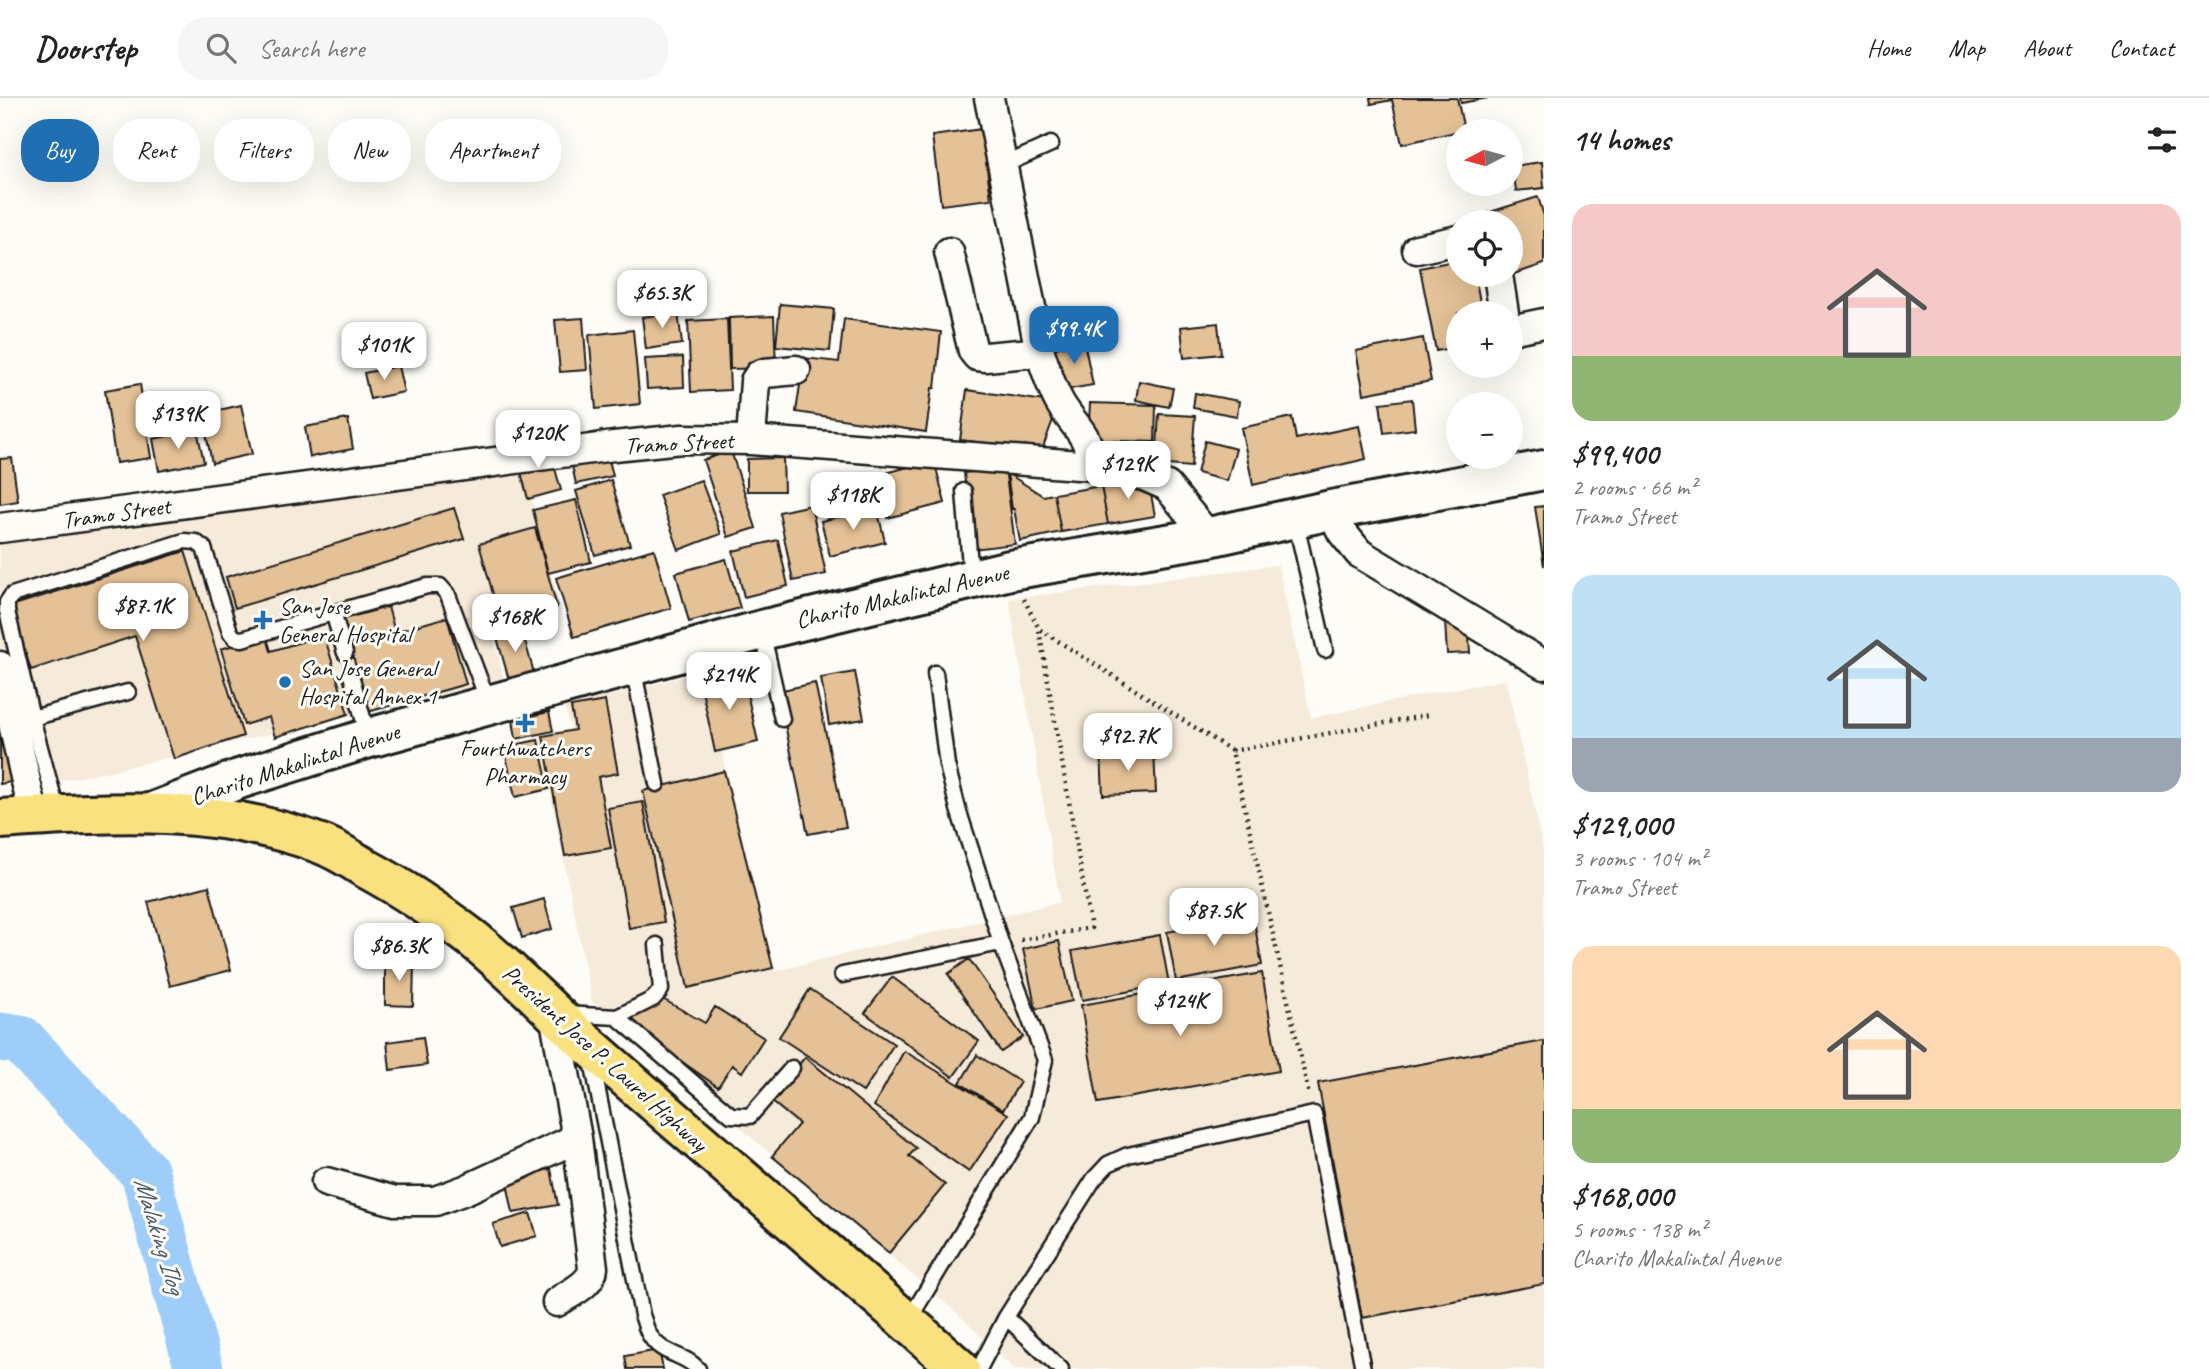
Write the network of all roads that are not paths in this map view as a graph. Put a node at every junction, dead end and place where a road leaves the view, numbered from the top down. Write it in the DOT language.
graph roads {
  1 [pos="989,98"];
  2 [pos="1051,145"];
  3 [pos="1004,164"];
  4 [pos="1446,243"];
  5 [pos="1417,249"];
  6 [pos="949,252"];
  7 [pos="1544,323"];
  8 [pos="1523,327"];
  9 [pos="1040,352"];
  10 [pos="796,370"];
  11 [pos="751,440"];
  12 [pos="1092,466"];
  13 [pos="1544,470"];
  14 [pos="964,491"];
  15 [pos="1312,514"];
  16 [pos="0,528"];
  17 [pos="1209,537"];
  18 [pos="971,580"];
  19 [pos="333,612"];
  20 [pos="762,629"];
  21 [pos="1325,650"];
  22 [pos="345,653"];
  23 [pos="0,666"];
  24 [pos="632,666"];
  25 [pos="1543,669"];
  26 [pos="935,673"];
  27 [pos="351,674"];
  28 [pos="128,692"];
  29 [pos="490,706"];
  30 [pos="32,718"];
  31 [pos="782,719"];
  32 [pos="369,738"];
  33 [pos="657,784"];
  34 [pos="153,812"];
  35 [pos="31,817"];
  36 [pos="1001,943"];
  37 [pos="657,945"];
  38 [pos="842,975"];
  39 [pos="554,1014"];
  40 [pos="617,1017"];
  41 [pos="590,1046"];
  42 [pos="792,1068"];
  43 [pos="577,1138"];
  44 [pos="326,1182"];
  45 [pos="557,1302"];
  46 [pos="1006,1317"];
  47 [pos="907,1322"];
  48 [pos="698,1369"];
  49 [pos="960,1369"];
  50 [pos="979,1369"];
  51 [pos="1061,1369"];
  52 [pos="1363,1369"];
  1 -- 3 [label="street"];
  2 -- 3 [label="lane"];
  3 -- 9 [label="street"];
  4 -- 5 [label="street"];
  6 -- 9 [label="street"];
  7 -- 8 [label="street"];
  9 -- 12 [label="street"];
  10 -- 11 [label="street"];
  11 -- 12 [label="street, Tramo Street"];
  11 -- 16 [label="street, Tramo Street"];
  12 -- 17 [label="street, Tramo Street"];
  13 -- 15 [label="main road, Charito Makalintal Avenue"];
  14 -- 18 [label="lane"];
  15 -- 17 [label="main road, Charito Makalintal Avenue"];
  15 -- 21 [label="lane"];
  15 -- 25 [label="street"];
  17 -- 18 [label="main road, Charito Makalintal Avenue"];
  18 -- 20 [label="main road, Charito Makalintal Avenue"];
  19 -- 22 [label="lane"];
  19 -- 29 [label="lane"];
  19 -- 30 [label="lane"];
  20 -- 24 [label="main road, Charito Makalintal Avenue"];
  20 -- 31 [label="lane"];
  23 -- 35 [label="street"];
  24 -- 29 [label="main road, Charito Makalintal Avenue"];
  24 -- 33 [label="lane"];
  26 -- 36 [label="lane"];
  27 -- 32 [label="lane"];
  28 -- 30 [label="lane"];
  29 -- 32 [label="main road, Charito Makalintal Avenue"];
  30 -- 35 [label="lane"];
  32 -- 34 [label="main road, Charito Makalintal Avenue"];
  34 -- 35 [label="highway, President Jose P. Laurel Highway"];
  34 -- 39 [label="highway, President Jose P. Laurel Highway"];
  36 -- 38 [label="lane"];
  36 -- 47 [label="lane"];
  37 -- 40 [label="lane"];
  39 -- 40 [label="lane"];
  39 -- 41 [label="highway, President Jose P. Laurel Highway"];
  39 -- 43 [label="street"];
  40 -- 42 [label="lane"];
  41 -- 47 [label="highway, President Jose P. Laurel Highway"];
  41 -- 48 [label="lane"];
  43 -- 44 [label="street"];
  43 -- 45 [label="street"];
  46 -- 50 [label="lane"];
  46 -- 51 [label="lane"];
  46 -- 52 [label="lane"];
  47 -- 49 [label="highway, President Jose P. Laurel Highway"];
}
